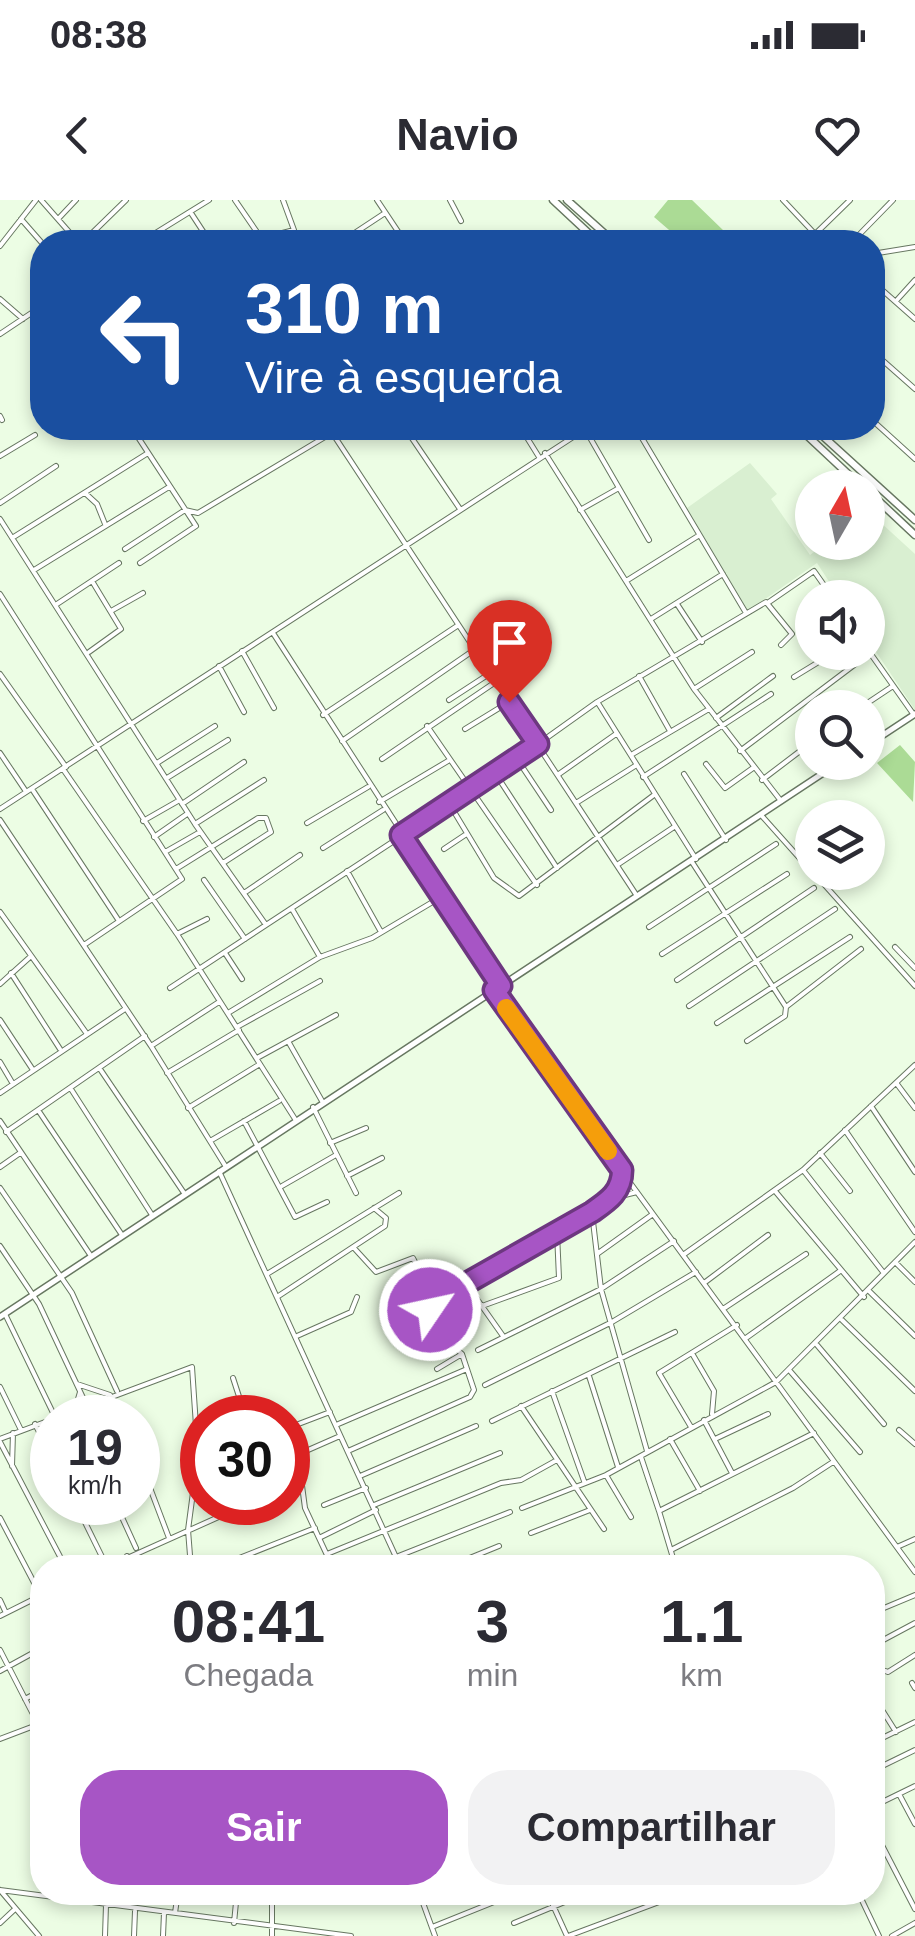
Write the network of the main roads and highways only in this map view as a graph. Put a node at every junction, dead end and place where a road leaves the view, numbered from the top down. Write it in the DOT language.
graph roads {
  1 [pos="553,200"];
  2 [pos="568,200"];
  3 [pos="582,230"];
  4 [pos="601,230"];
  5 [pos="811,440"];
  6 [pos="827,440"];
  7 [pos="843,470"];
  8 [pos="885,508"];
  9 [pos="915,520"];
  10 [pos="915,535"];
  1 -- 3 [label="main road"];
  2 -- 4 [label="main road"];
  5 -- 7 [label="main road"];
  6 -- 9 [label="main road"];
  8 -- 10 [label="main road"];
}
